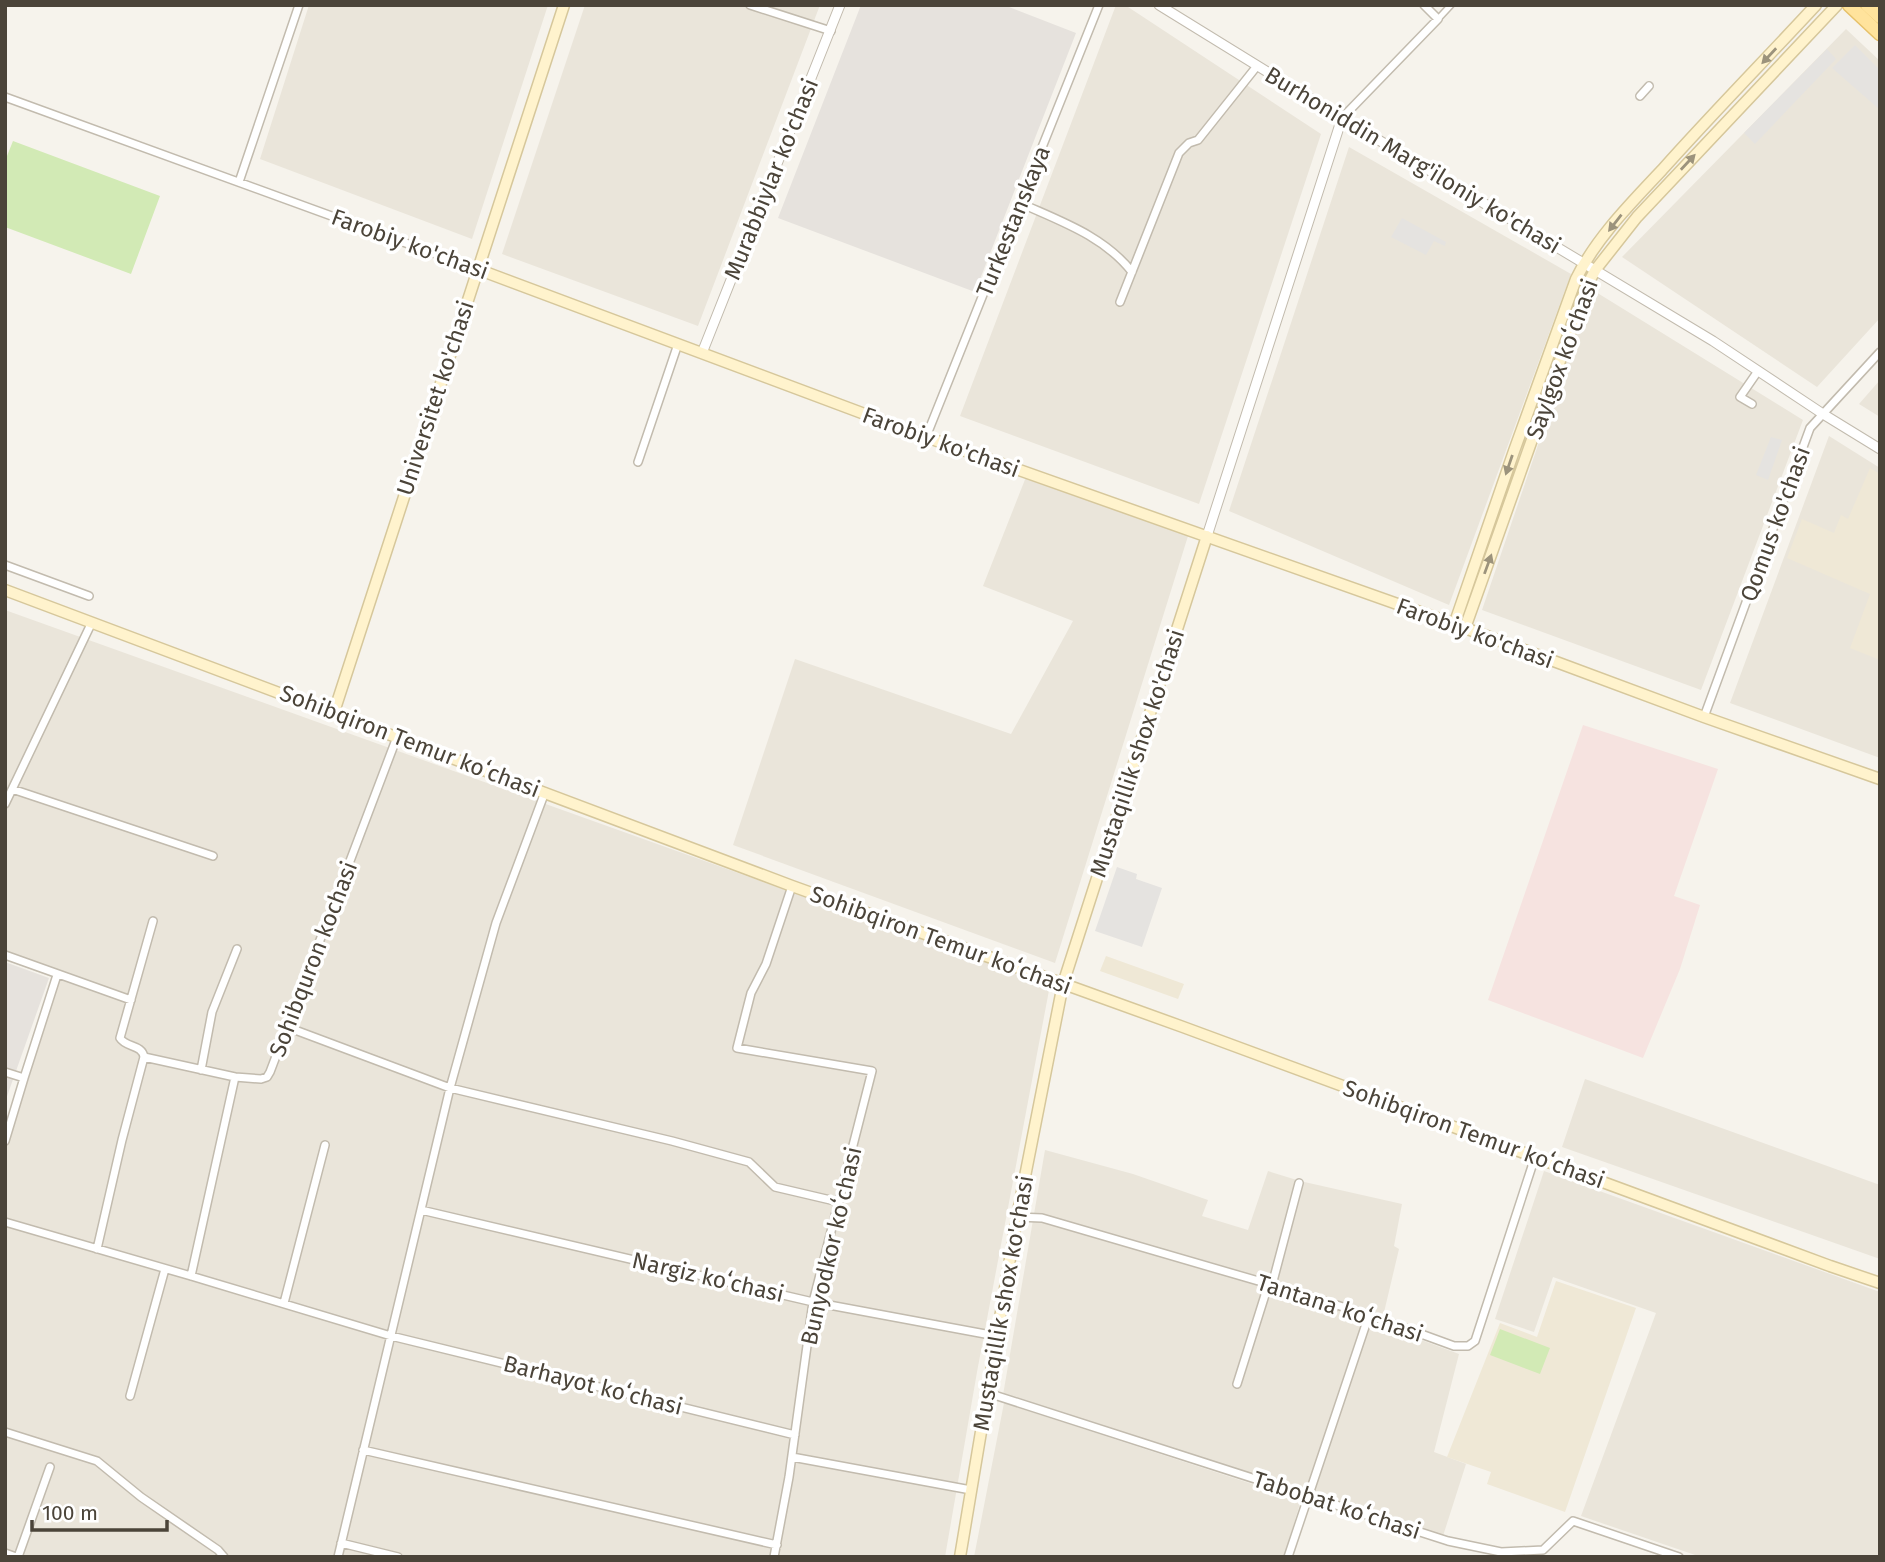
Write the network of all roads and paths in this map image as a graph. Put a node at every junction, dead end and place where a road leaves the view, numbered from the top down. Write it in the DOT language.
graph roads {
  1 [pos="299,5"];
  2 [pos="564,5"];
  3 [pos="750,5"];
  4 [pos="839,5"];
  5 [pos="1099,5"];
  6 [pos="1159,5"];
  7 [pos="1424,5"];
  8 [pos="1451,5"];
  9 [pos="1816,5"];
  10 [pos="1838,5"];
  11 [pos="1849,5"];
  12 [pos="1867,5"];
  13 [pos="1880,17"];
  14 [pos="1438,19"];
  15 [pos="831,31"];
  16 [pos="1880,34"];
  17 [pos="1257,66"];
  18 [pos="1649,86"];
  19 [pos="1640,96"];
  20 [pos="5,97"];
  21 [pos="1342,118"];
  22 [pos="239,182"];
  23 [pos="1020,203"];
  24 [pos="1584,263"];
  25 [pos="477,269"];
  26 [pos="1596,269"];
  27 [pos="1132,272"];
  28 [pos="1120,302"];
  29 [pos="678,344"];
  30 [pos="1880,352"];
  31 [pos="702,353"];
  32 [pos="1758,371"];
  33 [pos="1732,392"];
  34 [pos="1740,397"];
  35 [pos="1752,404"];
  36 [pos="1823,414"];
  37 [pos="926,437"];
  38 [pos="1880,449"];
  39 [pos="638,462"];
  40 [pos="1207,536"];
  41 [pos="5,565"];
  42 [pos="5,590"];
  43 [pos="89,596"];
  44 [pos="92,622"];
  45 [pos="1460,627"];
  46 [pos="334,712"];
  47 [pos="1704,718"];
  48 [pos="397,737"];
  49 [pos="1880,779"];
  50 [pos="12,789"];
  51 [pos="545,792"];
  52 [pos="5,804"];
  53 [pos="213,856"];
  54 [pos="792,886"];
  55 [pos="153,921"];
  56 [pos="237,949"];
  57 [pos="5,955"];
  58 [pos="57,975"];
  59 [pos="1063,984"];
  60 [pos="131,1000"];
  61 [pos="287,1027"];
  62 [pos="144,1057"];
  63 [pos="201,1070"];
  64 [pos="5,1072"];
  65 [pos="235,1077"];
  66 [pos="24,1079"];
  67 [pos="450,1088"];
  68 [pos="5,1141"];
  69 [pos="325,1145"];
  70 [pos="1535,1157"];
  71 [pos="1299,1183"];
  72 [pos="839,1202"];
  73 [pos="421,1210"];
  74 [pos="1017,1217"];
  75 [pos="5,1222"];
  76 [pos="97,1249"];
  77 [pos="165,1269"];
  78 [pos="191,1276"];
  79 [pos="1880,1283"];
  80 [pos="1272,1284"];
  81 [pos="813,1302"];
  82 [pos="284,1303"];
  83 [pos="1369,1315"];
  84 [pos="391,1336"];
  85 [pos="996,1336"];
  86 [pos="1237,1384"];
  87 [pos="988,1393"];
  88 [pos="130,1396"];
  89 [pos="5,1432"];
  90 [pos="795,1435"];
  91 [pos="363,1450"];
  92 [pos="792,1457"];
  93 [pos="50,1467"];
  94 [pos="971,1490"];
  95 [pos="1309,1496"];
  96 [pos="341,1543"];
  97 [pos="777,1545"];
  98 [pos="5,1553"];
  99 [pos="1500,1555"];
  100 [pos="1667,1555"];
  101 [pos="17,1557"];
  102 [pos="224,1557"];
  103 [pos="338,1557"];
  104 [pos="398,1557"];
  105 [pos="775,1557"];
  106 [pos="960,1557"];
  107 [pos="1288,1557"];
  108 [pos="1679,1557"];
  1 -- 22 [label="street"];
  2 -- 25 [label="main road, Universitet ko'chasi"];
  3 -- 15 [label="street"];
  4 -- 15 [label="street, Murabbiylar ko'chasi"];
  5 -- 23 [label="street, Turkestanskaya"];
  6 -- 17 [label="street, Burhoniddin Marg'iloniy ko'chasi"];
  7 -- 14 [label="street"];
  8 -- 14 [label="street, Mustaqillik shox ko'chasi"];
  9 -- 24 [label="main road, Saylgox koʻchasi, one-way"];
  26 -- 10 [label="main road, Saylgox koʻchasi, one-way"];
  11 -- 16 [label="main road"];
  12 -- 13 [label="main road"];
  14 -- 21 [label="street, Mustaqillik shox ko'chasi"];
  15 -- 31 [label="street, Murabbiylar ko'chasi"];
  17 -- 21 [label="street, Burhoniddin Marg'iloniy ko'chasi"];
  17 -- 27 [label="street"];
  18 -- 19 [label="street"];
  20 -- 22 [label="street, Farobiy ko'chasi"];
  21 -- 24 [label="street, Burhoniddin Marg'iloniy ko'chasi"];
  21 -- 40 [label="street, Mustaqillik shox ko'chasi"];
  22 -- 25 [label="street, Farobiy ko'chasi"];
  23 -- 27 [label="street"];
  23 -- 37 [label="street, Turkestanskaya"];
  24 -- 26 [label="street, Burhoniddin Marg'iloniy ko'chasi"];
  24 -- 45 [label="main road, Saylgox koʻchasi, one-way"];
  25 -- 29 [label="main road, Farobiy ko'chasi"];
  25 -- 46 [label="main road, Universitet ko'chasi"];
  26 -- 32 [label="street, Burhoniddin Marg'iloniy ko'chasi"];
  45 -- 26 [label="main road, Saylgox koʻchasi, one-way"];
  27 -- 28 [label="street"];
  29 -- 31 [label="main road, Farobiy ko'chasi"];
  29 -- 39 [label="street"];
  30 -- 36 [label="street, Qomus ko'chasi"];
  31 -- 37 [label="main road, Farobiy ko'chasi"];
  32 -- 34 [label="street"];
  32 -- 36 [label="street, Burhoniddin Marg'iloniy ko'chasi"];
  33 -- 34 [label="street"];
  34 -- 35 [label="street"];
  36 -- 38 [label="street, Burhoniddin Marg'iloniy ko'chasi"];
  36 -- 47 [label="street, Qomus ko'chasi"];
  37 -- 40 [label="main road, Farobiy ko'chasi"];
  40 -- 45 [label="main road, Farobiy ko'chasi"];
  40 -- 59 [label="main road, Mustaqillik shox ko'chasi"];
  41 -- 43 [label="street"];
  42 -- 44 [label="main road, Sohibqiron Temur koʻchasi"];
  44 -- 46 [label="main road, Sohibqiron Temur koʻchasi"];
  44 -- 50 [label="street"];
  45 -- 47 [label="main road, Farobiy ko'chasi"];
  46 -- 48 [label="main road, Sohibqiron Temur koʻchasi"];
  47 -- 49 [label="main road, Farobiy ko'chasi"];
  48 -- 51 [label="main road, Sohibqiron Temur koʻchasi"];
  48 -- 61 [label="street, Sohibquron kochasi"];
  50 -- 52 [label="street"];
  50 -- 53 [label="street"];
  51 -- 54 [label="main road, Sohibqiron Temur koʻchasi"];
  51 -- 67 [label="street"];
  54 -- 59 [label="main road, Sohibqiron Temur koʻchasi"];
  54 -- 72 [label="street, Bunyodkor koʻchasi"];
  55 -- 60 [label="street"];
  56 -- 63 [label="street"];
  57 -- 58 [label="street"];
  58 -- 60 [label="street"];
  58 -- 66 [label="street"];
  59 -- 70 [label="main road, Sohibqiron Temur koʻchasi"];
  59 -- 74 [label="main road, Mustaqillik shox ko'chasi"];
  60 -- 62 [label="street"];
  61 -- 65 [label="street, Sohibquron kochasi"];
  61 -- 67 [label="street"];
  62 -- 63 [label="street"];
  62 -- 76 [label="street"];
  63 -- 65 [label="street"];
  64 -- 66 [label="street"];
  65 -- 78 [label="street"];
  66 -- 68 [label="street"];
  67 -- 72 [label="street"];
  67 -- 73 [label="street"];
  69 -- 82 [label="street"];
  70 -- 79 [label="main road, Sohibqiron Temur koʻchasi"];
  70 -- 83 [label="street, Tantana koʻchasi"];
  71 -- 80 [label="street"];
  72 -- 81 [label="street, Bunyodkor koʻchasi"];
  73 -- 81 [label="street, Nargiz koʻchasi"];
  73 -- 84 [label="street"];
  74 -- 80 [label="street, Tantana koʻchasi"];
  74 -- 85 [label="main road, Mustaqillik shox ko'chasi"];
  75 -- 76 [label="street, Barhayot koʻchasi"];
  76 -- 77 [label="street, Barhayot koʻchasi"];
  77 -- 78 [label="street, Barhayot koʻchasi"];
  77 -- 88 [label="street"];
  78 -- 82 [label="street, Barhayot koʻchasi"];
  80 -- 83 [label="street, Tantana koʻchasi"];
  80 -- 86 [label="street"];
  81 -- 85 [label="street, Nargiz koʻchasi"];
  81 -- 90 [label="street, Bunyodkor koʻchasi"];
  82 -- 84 [label="street, Barhayot koʻchasi"];
  83 -- 95 [label="street"];
  84 -- 90 [label="street, Barhayot koʻchasi"];
  84 -- 91 [label="street"];
  85 -- 87 [label="main road, Mustaqillik shox ko'chasi"];
  87 -- 94 [label="main road, Mustaqillik shox ko'chasi"];
  87 -- 95 [label="street, Tabobat koʻchasi"];
  89 -- 102 [label="street"];
  90 -- 92 [label="street, Bunyodkor koʻchasi"];
  91 -- 96 [label="street"];
  91 -- 97 [label="street"];
  92 -- 94 [label="street"];
  92 -- 97 [label="street, Bunyodkor koʻchasi"];
  93 -- 101 [label="street"];
  94 -- 106 [label="main road, Mustaqillik shox ko'chasi"];
  95 -- 99 [label="street, Tabobat koʻchasi"];
  95 -- 107 [label="street"];
  96 -- 103 [label="street"];
  96 -- 104 [label="street"];
  97 -- 105 [label="street, Bunyodkor koʻchasi"];
  98 -- 101 [label="street"];
  99 -- 100 [label="street, Tabobat koʻchasi"];
  100 -- 108 [label="street, Tabobat koʻchasi"];
}
